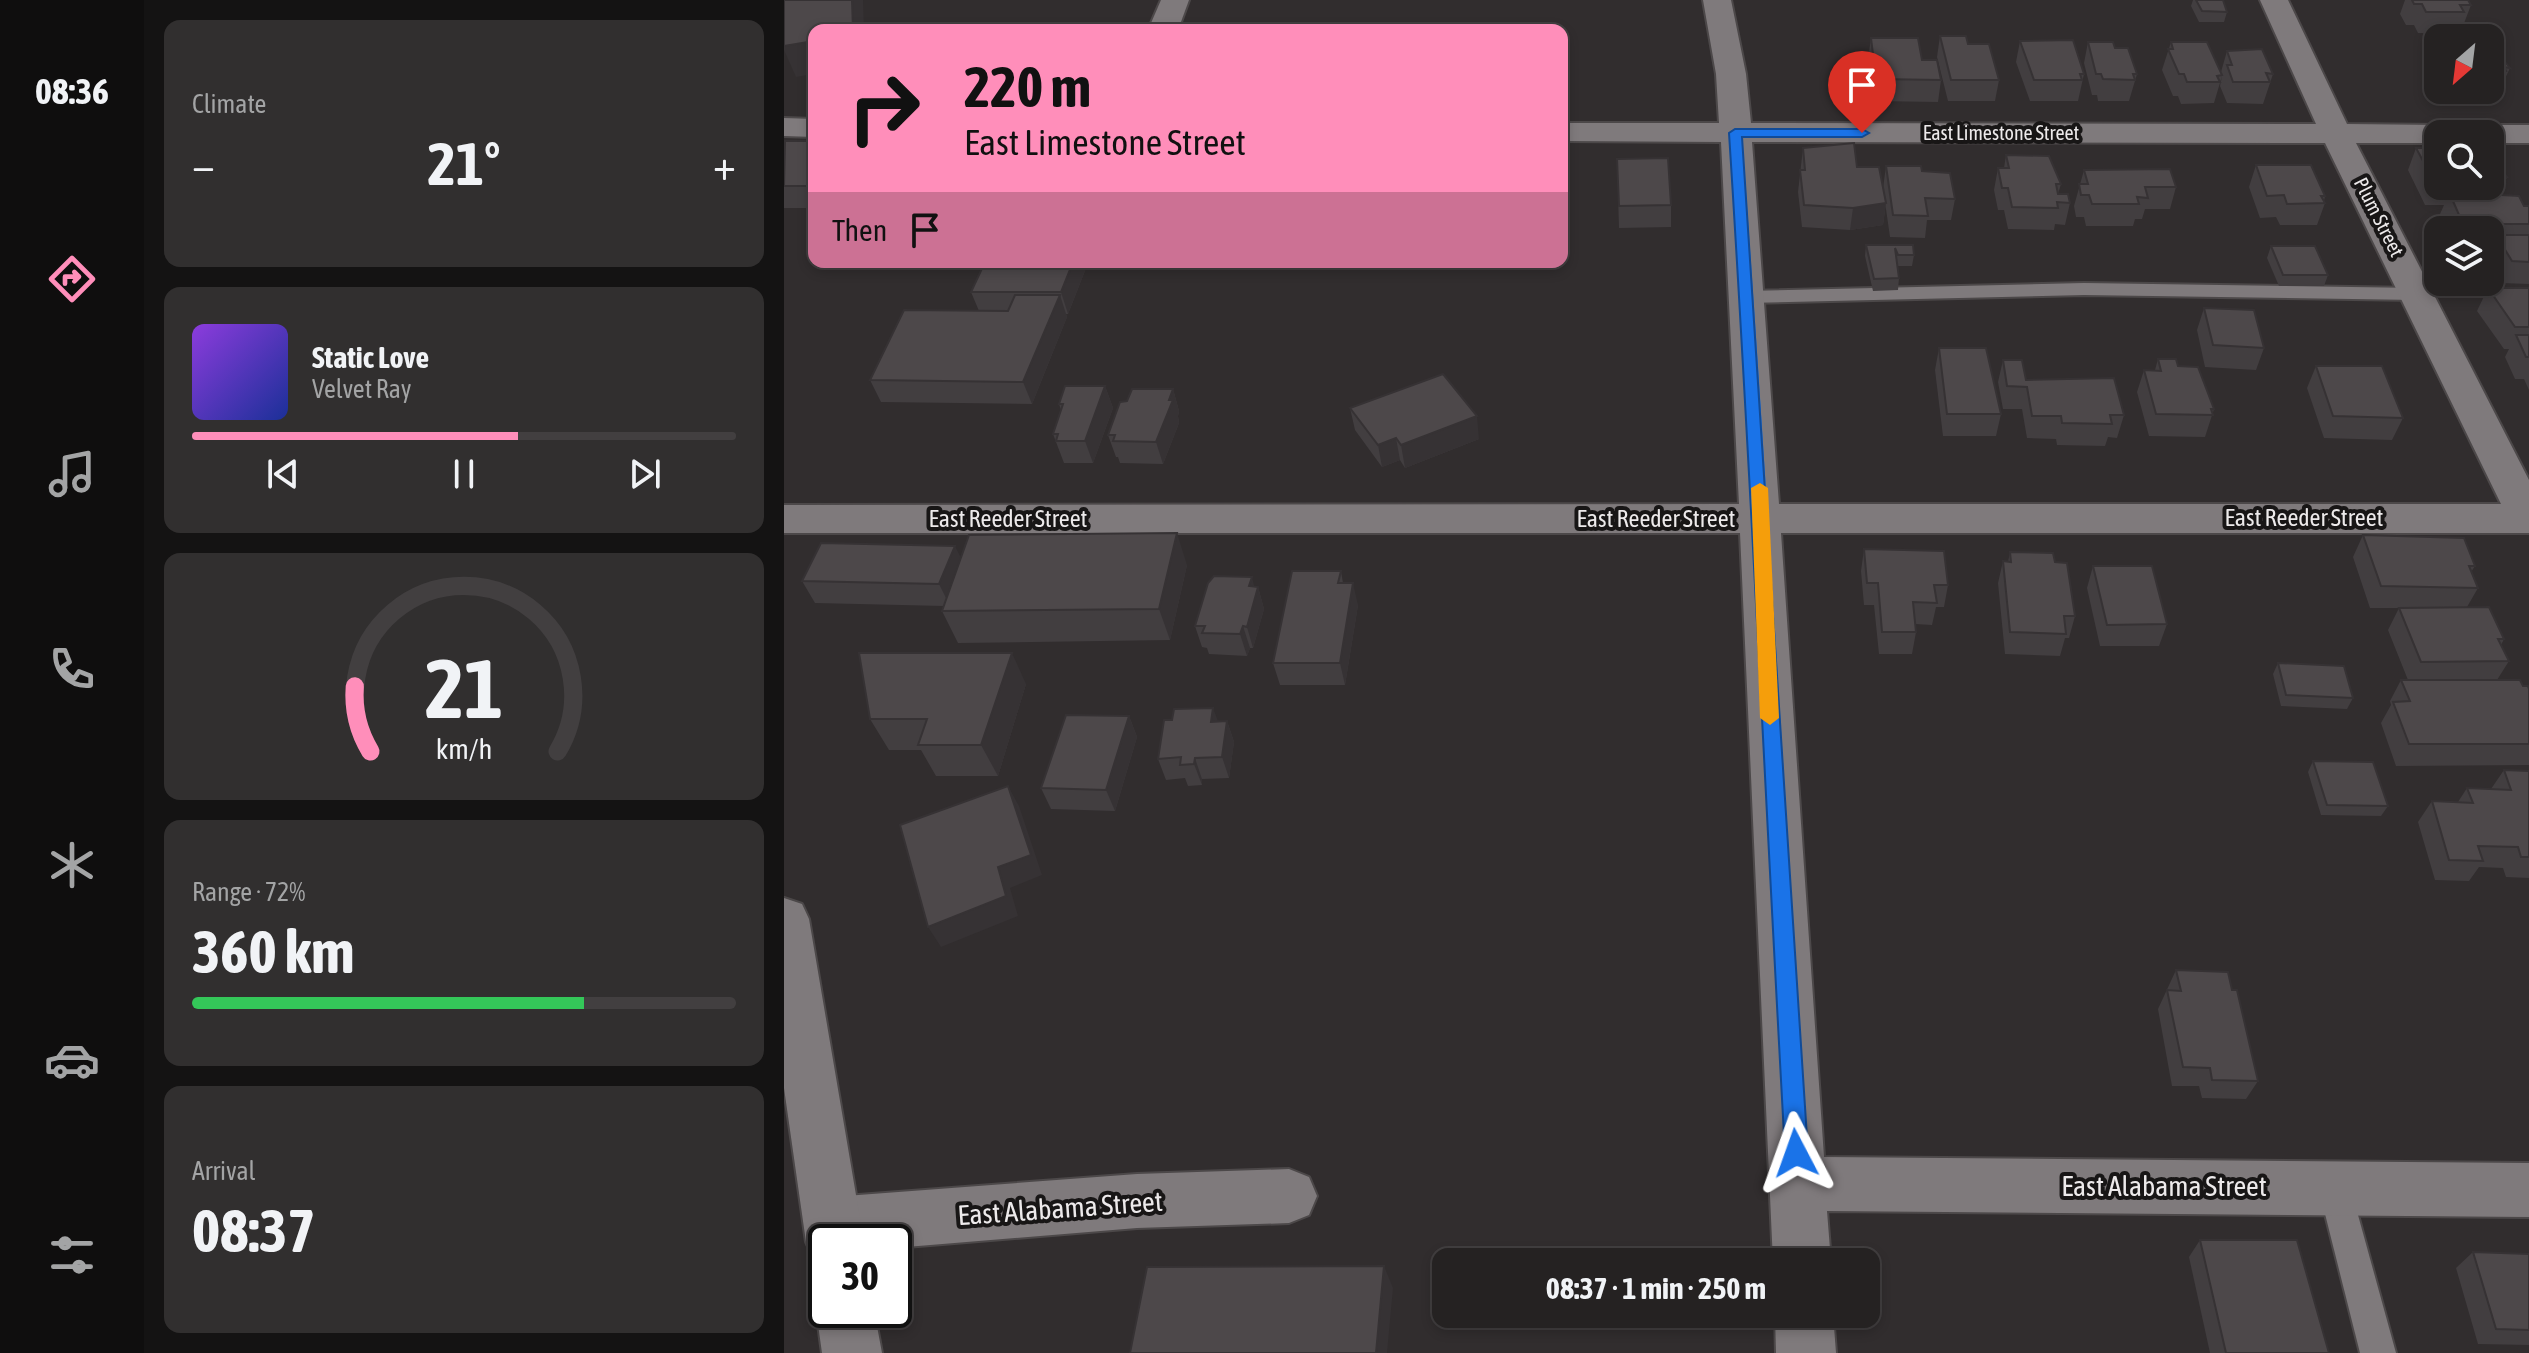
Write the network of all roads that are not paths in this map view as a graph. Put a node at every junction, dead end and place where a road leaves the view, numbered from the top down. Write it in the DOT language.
graph roads {
  1 [pos="1175,0"];
  2 [pos="1717,0"];
  3 [pos="2274,0"];
  4 [pos="1165,24"];
  5 [pos="784,127"];
  6 [pos="808,128"];
  7 [pos="1568,132"];
  8 [pos="1735,133"];
  9 [pos="2336,134"];
  10 [pos="2424,134"];
  11 [pos="2504,134"];
  12 [pos="2529,134"];
  13 [pos="2418,294"];
  14 [pos="1746,297"];
  15 [pos="2529,518"];
  16 [pos="784,519"];
  17 [pos="1762,519"];
  18 [pos="784,919"];
  19 [pos="788,977"];
  20 [pos="1798,1184"];
  21 [pos="2334,1186"];
  22 [pos="2529,1190"];
  23 [pos="1289,1196"];
  24 [pos="831,1224"];
  25 [pos="912,1225"];
  26 [pos="1801,1248"];
  27 [pos="848,1328"];
  28 [pos="1805,1328"];
  29 [pos="852,1353"];
  30 [pos="1806,1353"];
  31 [pos="2378,1353"];
  1 -- 4 [label="street"];
  2 -- 8 [label="street"];
  3 -- 9 [label="street, Plum Street"];
  5 -- 6 [label="street"];
  7 -- 8 [label="street, East Limestone Street"];
  8 -- 9 [label="street, East Limestone Street"];
  8 -- 14 [label="street"];
  9 -- 10 [label="street, East Limestone Street"];
  9 -- 13 [label="street, Plum Street"];
  11 -- 12 [label="street"];
  13 -- 14 [label="lane"];
  13 -- 15 [label="street, Plum Street"];
  14 -- 17 [label="street"];
  15 -- 17 [label="street, East Reeder Street"];
  16 -- 17 [label="street, East Reeder Street"];
  17 -- 20 [label="street"];
  18 -- 19 [label="street"];
  19 -- 24 [label="street"];
  20 -- 21 [label="street, East Alabama Street"];
  20 -- 26 [label="street"];
  21 -- 22 [label="street, East Alabama Street"];
  21 -- 31 [label="lane"];
  23 -- 25 [label="street, East Alabama Street"];
  27 -- 29 [label="street"];
  28 -- 30 [label="street"];
}
